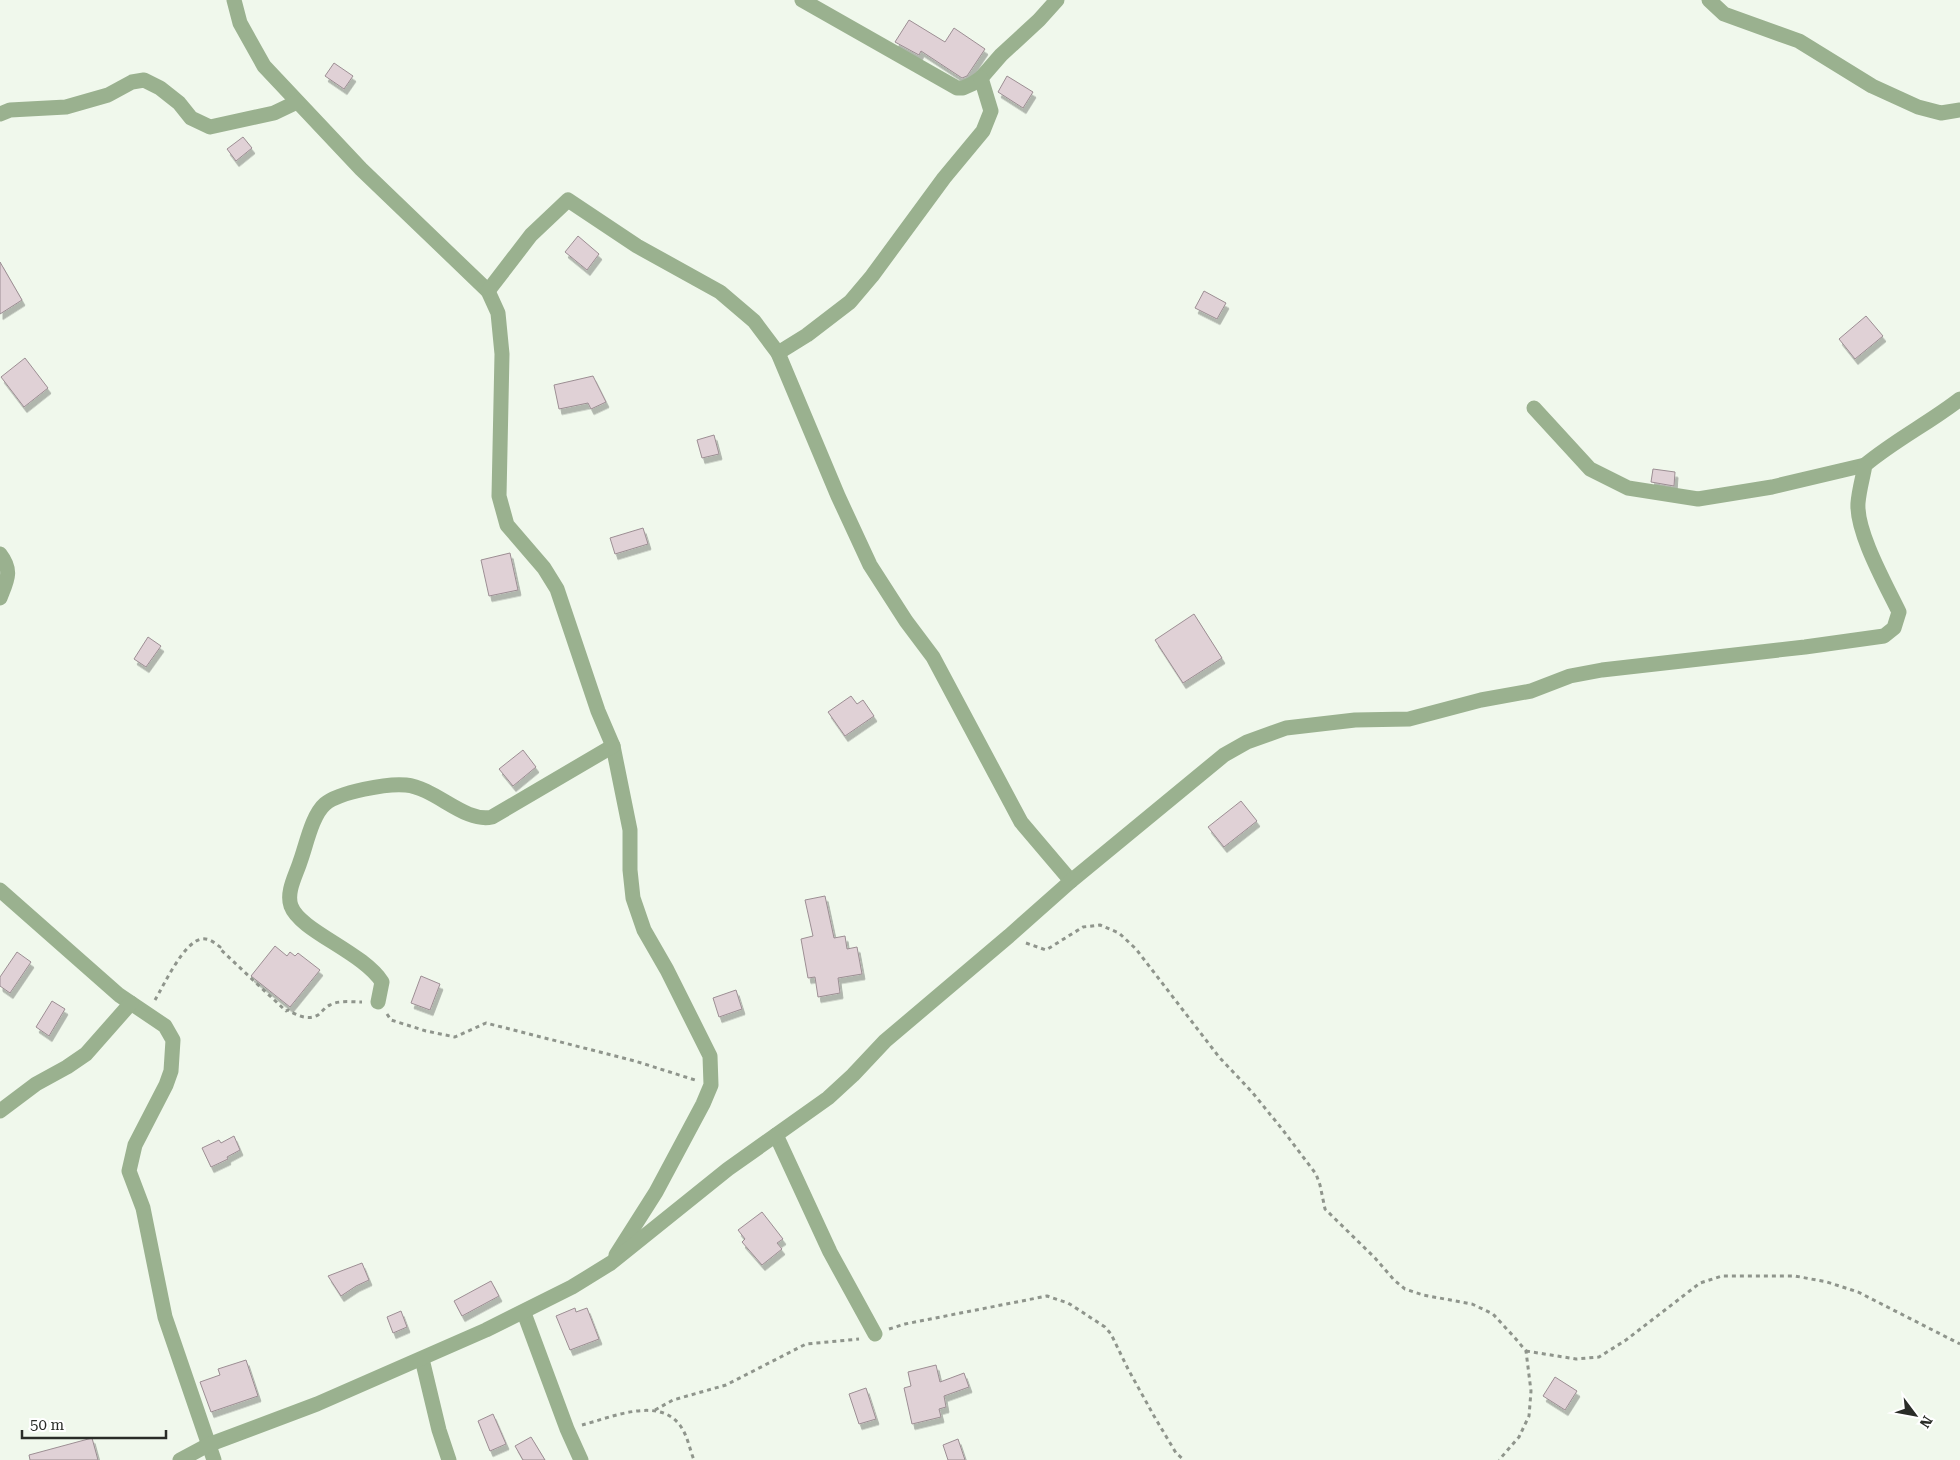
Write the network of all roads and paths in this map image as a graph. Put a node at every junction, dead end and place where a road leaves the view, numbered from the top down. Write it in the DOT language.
graph roads {
  1 [pos="234,0"];
  2 [pos="802,0"];
  3 [pos="1057,0"];
  4 [pos="1709,0"];
  5 [pos="980,78"];
  6 [pos="297,102"];
  7 [pos="1960,110"];
  8 [pos="0,114"];
  9 [pos="488,291"];
  10 [pos="778,353"];
  11 [pos="1960,399"];
  12 [pos="1534,408"];
  13 [pos="1865,465"];
  14 [pos="0,554"];
  15 [pos="0,598"];
  16 [pos="613,746"];
  17 [pos="1071,881"];
  18 [pos="0,890"];
  19 [pos="1009,936"];
  20 [pos="378,1002"];
  21 [pos="131,1003"];
  22 [pos="147,1014"];
  23 [pos="711,1085"];
  24 [pos="0,1111"];
  25 [pos="776,1135"];
  26 [pos="611,1264"];
  27 [pos="524,1313"];
  28 [pos="875,1334"];
  29 [pos="1960,1344"];
  30 [pos="1526,1351"];
  31 [pos="422,1359"];
  32 [pos="655,1410"];
  33 [pos="567,1429"];
  34 [pos="208,1445"];
  35 [pos="180,1460"];
  36 [pos="214,1460"];
  37 [pos="449,1460"];
  38 [pos="581,1460"];
  39 [pos="694,1460"];
  40 [pos="1184,1460"];
  41 [pos="1499,1460"];
  1 -- 6 [label="street"];
  2 -- 5 [label="street"];
  3 -- 5 [label="street"];
  4 -- 7 [label="street"];
  5 -- 10 [label="street"];
  6 -- 8 [label="street"];
  6 -- 9 [label="street"];
  9 -- 10 [label="street"];
  9 -- 16 [label="street"];
  10 -- 17 [label="street"];
  11 -- 13 [label="street"];
  12 -- 13 [label="street"];
  13 -- 17 [label="street"];
  14 -- 15 [label="street"];
  16 -- 20 [label="street"];
  16 -- 23 [label="street"];
  17 -- 19 [label="street"];
  18 -- 21 [label="street"];
  19 -- 25 [label="street"];
  19 -- 30 [label="path"];
  20 -- 22 [label="path"];
  20 -- 23 [label="path"];
  21 -- 22 [label="street"];
  21 -- 24 [label="street"];
  22 -- 34 [label="street"];
  23 -- 26 [label="street"];
  25 -- 26 [label="street"];
  25 -- 28 [label="street"];
  26 -- 27 [label="street"];
  27 -- 31 [label="street"];
  27 -- 33 [label="street"];
  28 -- 32 [label="path"];
  28 -- 40 [label="path"];
  29 -- 30 [label="path"];
  30 -- 41 [label="path"];
  31 -- 34 [label="street"];
  31 -- 37 [label="street"];
  32 -- 33 [label="path"];
  32 -- 39 [label="path"];
  33 -- 38 [label="street"];
  34 -- 35 [label="street"];
  34 -- 36 [label="street"];
}
